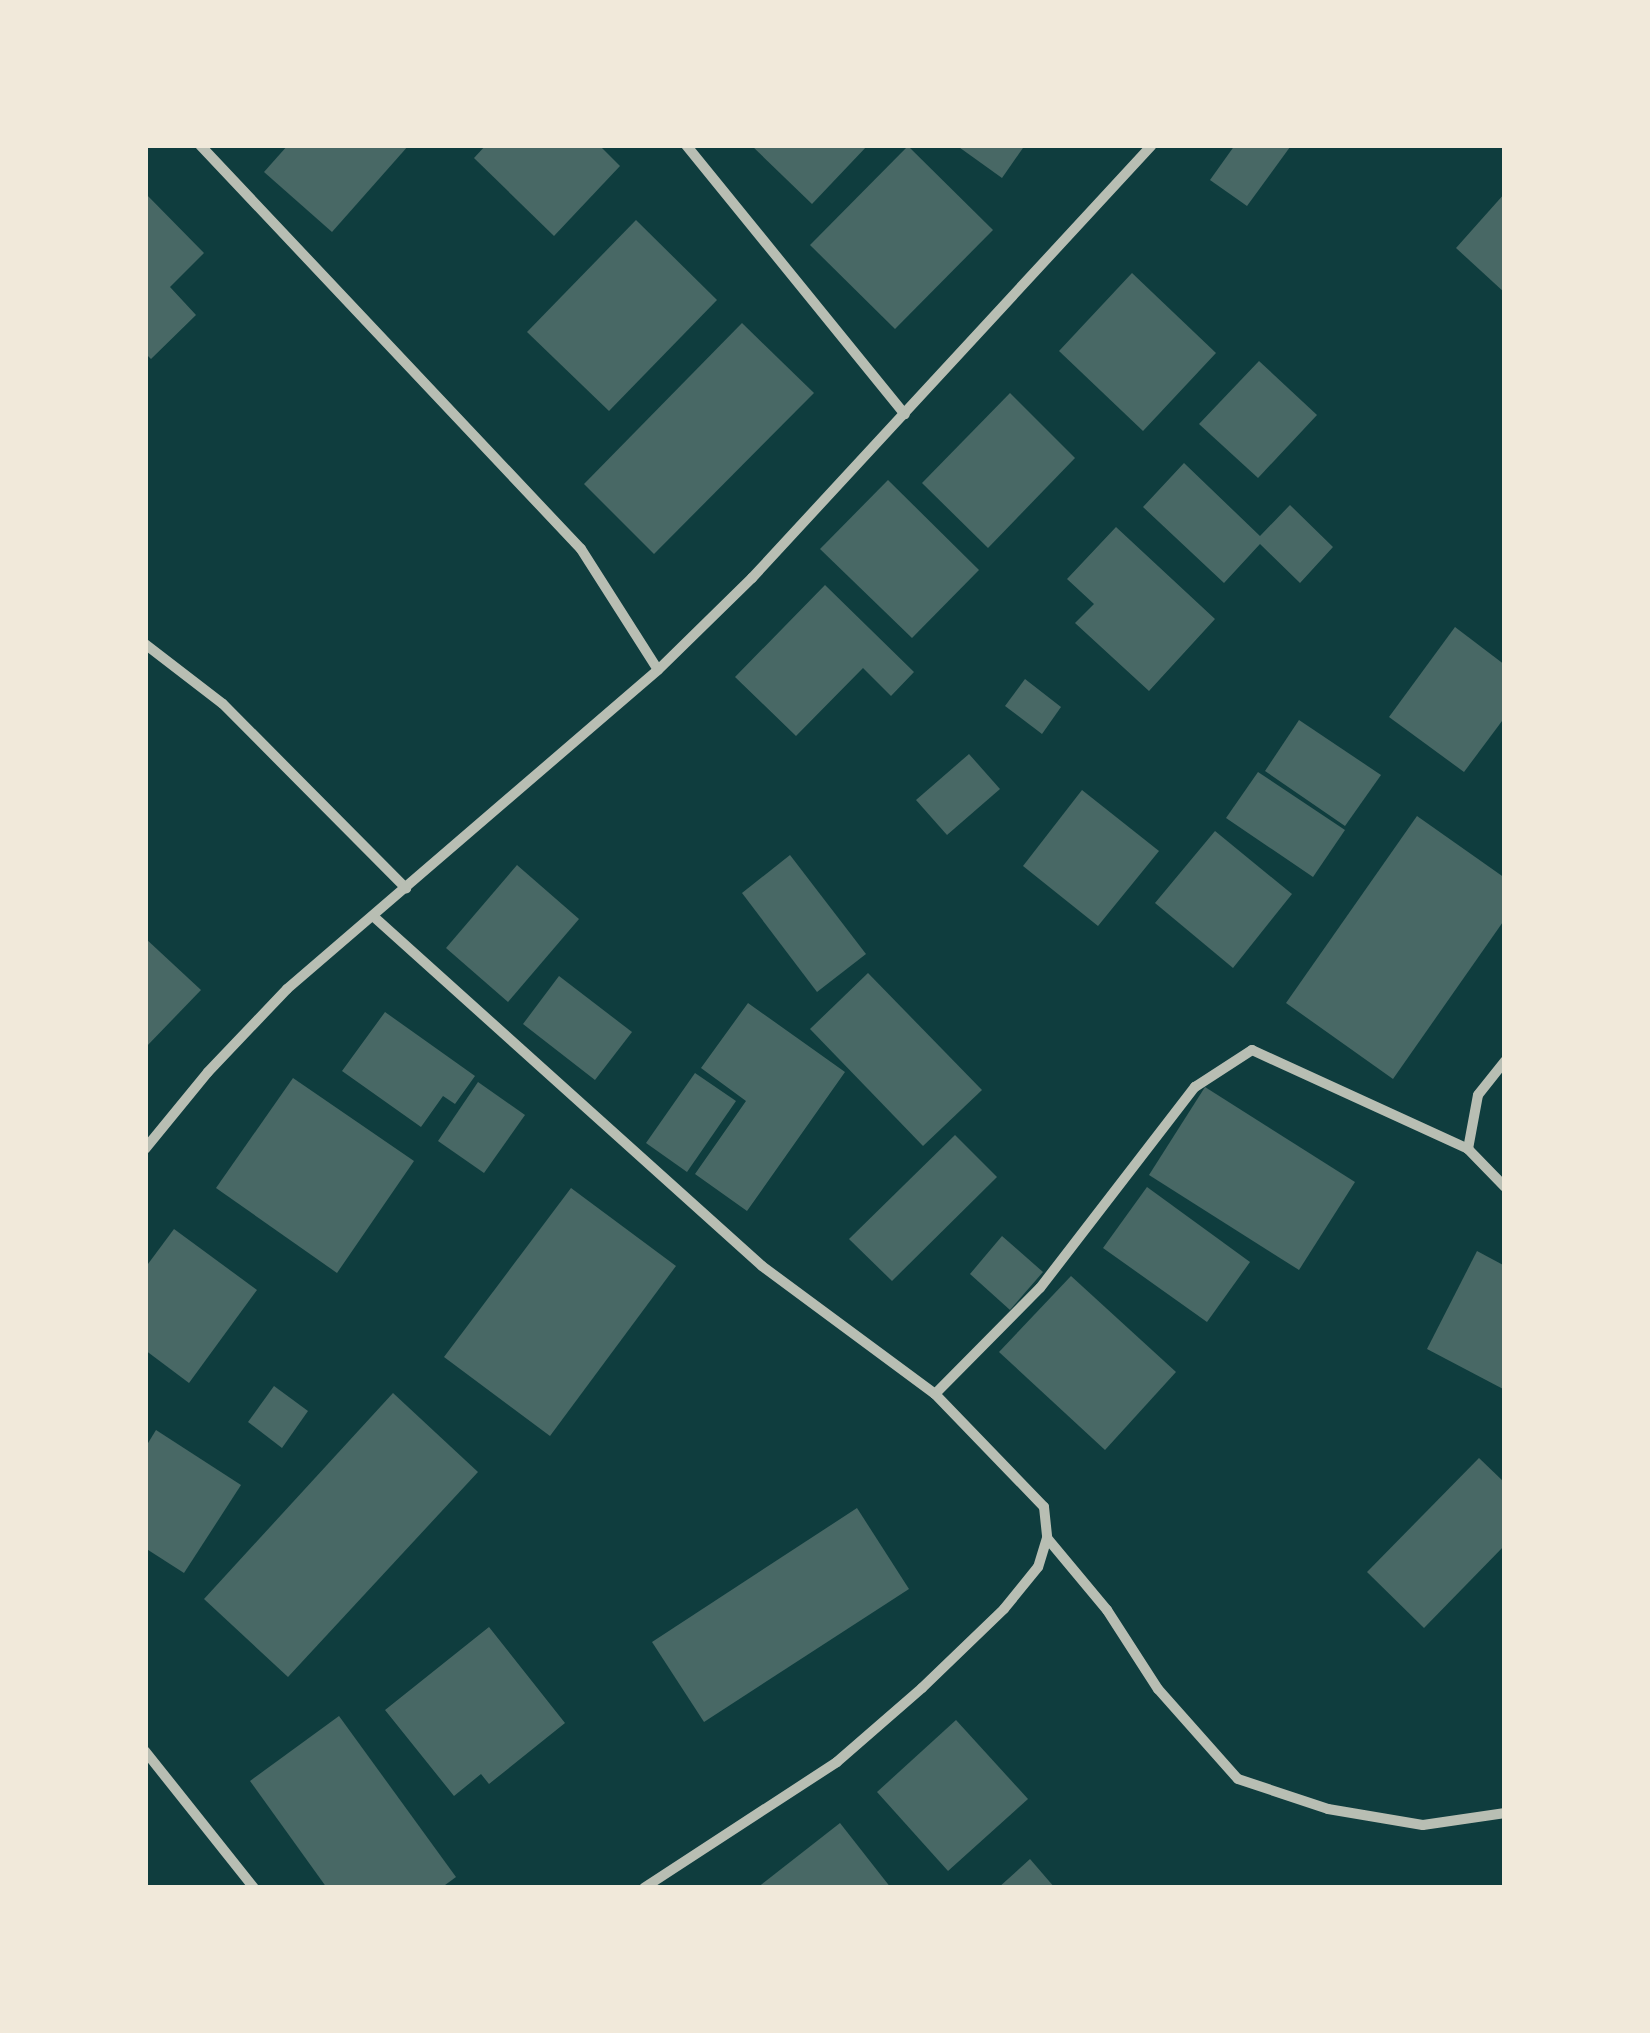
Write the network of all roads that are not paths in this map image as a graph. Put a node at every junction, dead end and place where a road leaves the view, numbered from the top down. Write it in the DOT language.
graph roads {
  1 [pos="200,145"];
  2 [pos="686,145"];
  3 [pos="1152,145"];
  4 [pos="905,414"];
  5 [pos="145,644"];
  6 [pos="658,670"];
  7 [pos="406,888"];
  8 [pos="373,916"];
  9 [pos="1505,1061"];
  10 [pos="1468,1148"];
  11 [pos="145,1149"];
  12 [pos="1505,1186"];
  13 [pos="935,1394"];
  14 [pos="1047,1538"];
  15 [pos="145,1750"];
  16 [pos="1505,1813"];
  17 [pos="254,1888"];
  18 [pos="644,1888"];
  1 -- 6 [label="street"];
  2 -- 4 [label="street"];
  3 -- 4 [label="street"];
  4 -- 6 [label="street"];
  5 -- 7 [label="street"];
  6 -- 7 [label="street"];
  7 -- 8 [label="street"];
  8 -- 11 [label="street"];
  8 -- 13 [label="street"];
  9 -- 10 [label="street"];
  10 -- 12 [label="street"];
  10 -- 13 [label="street"];
  13 -- 14 [label="street"];
  14 -- 16 [label="street"];
  14 -- 18 [label="street"];
  15 -- 17 [label="street"];
}
